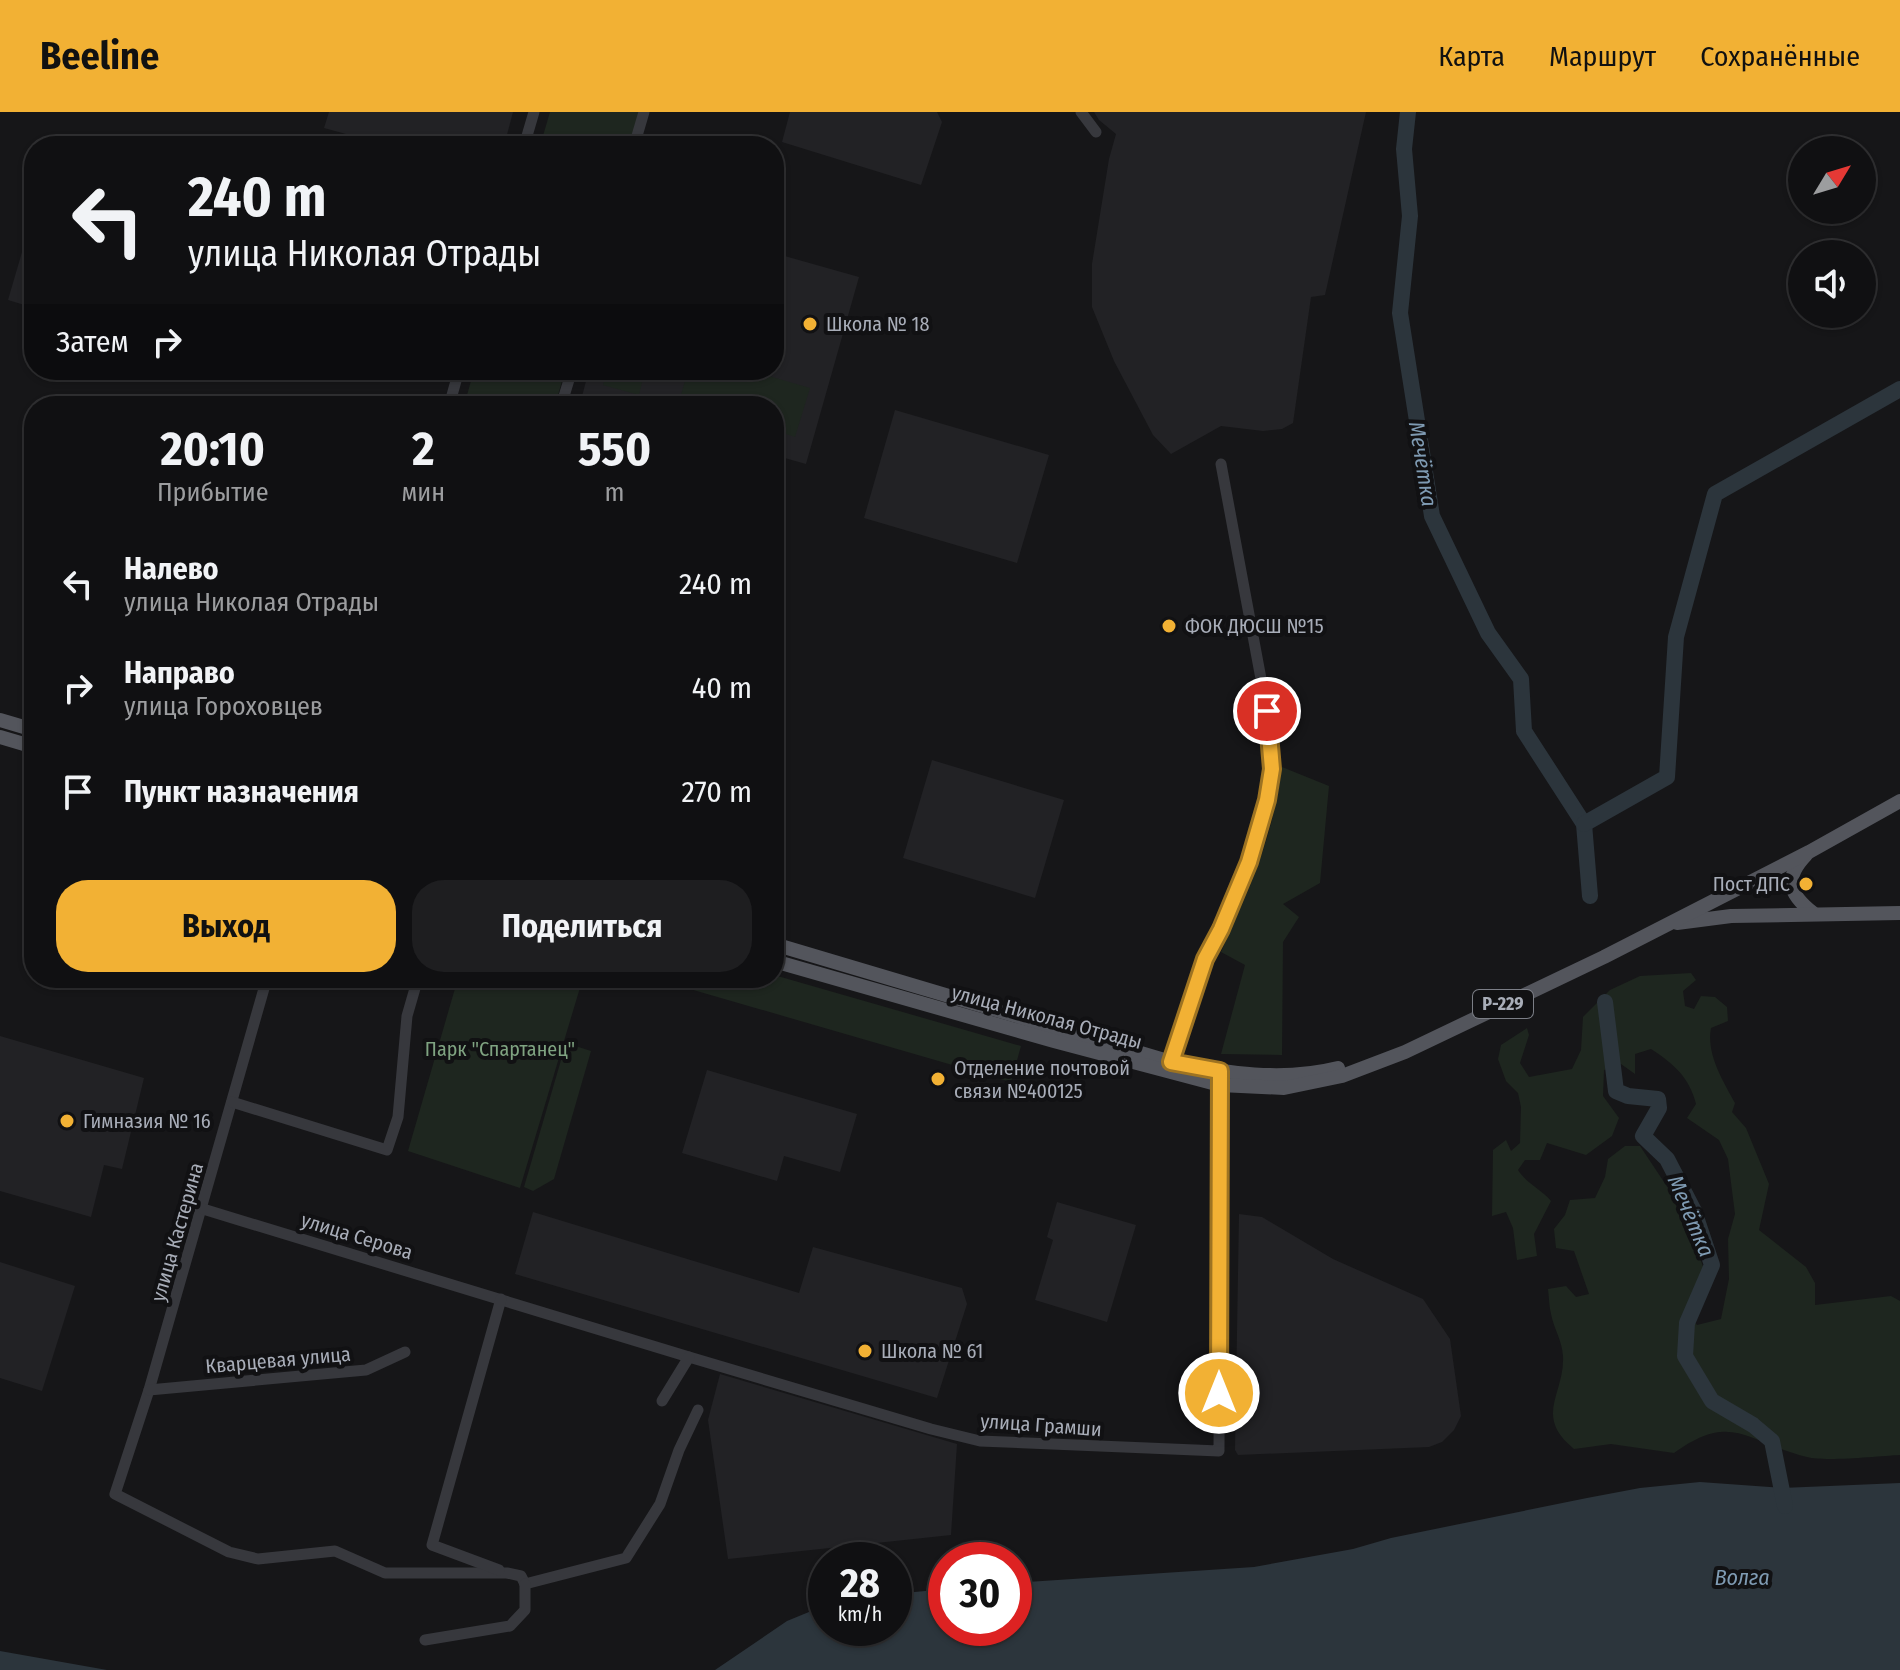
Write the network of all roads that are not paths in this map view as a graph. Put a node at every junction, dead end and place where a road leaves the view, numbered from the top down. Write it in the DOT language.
graph roads {
  1 [pos="534,112"];
  2 [pos="644,112"];
  3 [pos="1081,112"];
  4 [pos="1096,132"];
  5 [pos="527,136"];
  6 [pos="637,136"];
  7 [pos="1221,464"];
  8 [pos="0,720"];
  9 [pos="24,727"];
  10 [pos="0,737"];
  11 [pos="24,744"];
  12 [pos="1900,801"];
  13 [pos="1809,852"];
  14 [pos="1813,913"];
  15 [pos="1900,913"];
  16 [pos="1661,926"];
  17 [pos="784,947"];
  18 [pos="784,964"];
  19 [pos="264,988"];
  20 [pos="415,988"];
  21 [pos="1171,1062"];
  22 [pos="1220,1078"];
  23 [pos="232,1102"];
  24 [pos="203,1209"];
  25 [pos="501,1299"];
  26 [pos="405,1352"];
  27 [pos="689,1357"];
  28 [pos="149,1390"];
  29 [pos="662,1401"];
  30 [pos="698,1410"];
  31 [pos="507,1573"];
  32 [pos="525,1584"];
  33 [pos="425,1640"];
  1 -- 5 [label="street"];
  2 -- 6 [label="street"];
  3 -- 4 [label="street"];
  7 -- 21 [label="street"];
  8 -- 9 [label="main road"];
  10 -- 11 [label="main road"];
  12 -- 13 [label="main road"];
  13 -- 14 [label="main road"];
  13 -- 16 [label="main road"];
  14 -- 15 [label="main road, улица Николая Отрады / Р-229"];
  14 -- 16 [label="main road, улица Николая Отрады / Р-229"];
  16 -- 22 [label="main road, улица Николая Отрады / Р-229"];
  16 -- 22 [label="main road, улица Николая Отрады / Р-229"];
  17 -- 21 [label="main road, улица Николая Отрады"];
  18 -- 22 [label="main road, улица Николая Отрады"];
  19 -- 23 [label="street, улица Кастерина"];
  20 -- 23 [label="street"];
  21 -- 22 [label="main road, улица Николая Отрады"];
  22 -- 27 [label="street, улица Грамши"];
  23 -- 24 [label="street, улица Кастерина"];
  24 -- 25 [label="street, улица Серова"];
  24 -- 28 [label="street, улица Кастерина"];
  25 -- 27 [label="street, улица Грамши"];
  25 -- 31 [label="street"];
  26 -- 28 [label="street, Кварцевая улица"];
  27 -- 29 [label="street"];
  28 -- 31 [label="street, улица Кастерина"];
  30 -- 32 [label="street"];
  31 -- 32 [label="street"];
  32 -- 33 [label="street"];
}
